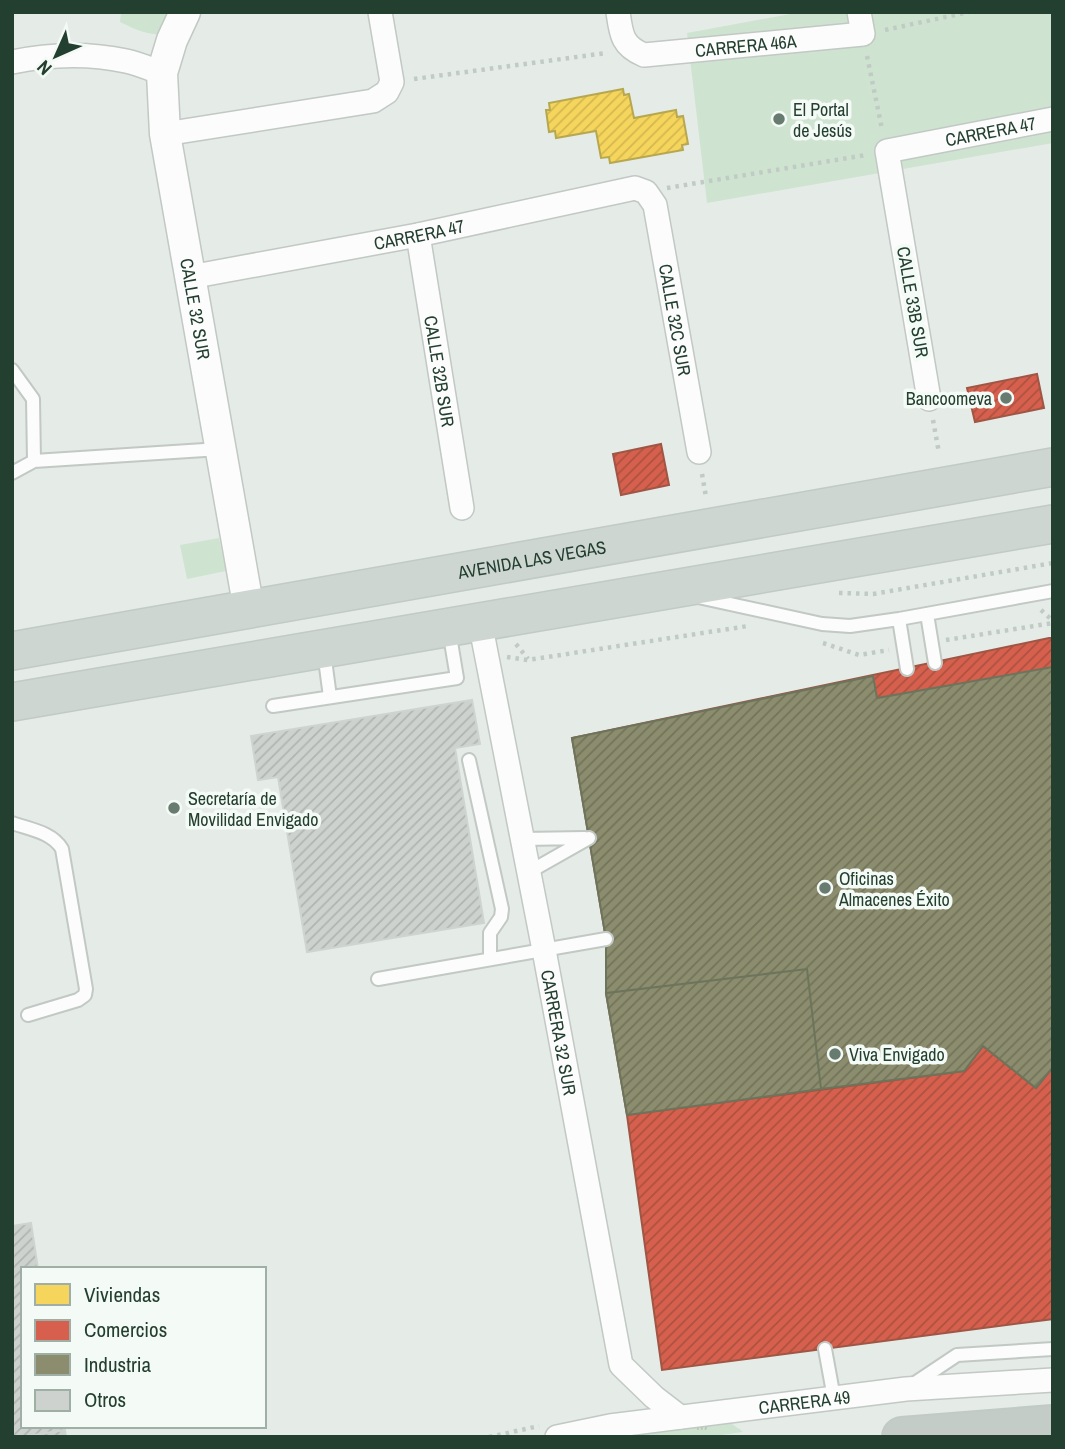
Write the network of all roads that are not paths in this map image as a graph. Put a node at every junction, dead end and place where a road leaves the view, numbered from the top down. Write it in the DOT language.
graph roads {
  1 [pos="185,12"];
  2 [pos="380,12"];
  3 [pos="618,12"];
  4 [pos="861,23"];
  5 [pos="12,62"];
  6 [pos="162,73"];
  7 [pos="1053,119"];
  8 [pos="165,134"];
  9 [pos="887,152"];
  10 [pos="646,192"];
  11 [pos="418,235"];
  12 [pos="190,277"];
  13 [pos="12,370"];
  14 [pos="929,398"];
  15 [pos="220,450"];
  16 [pos="699,452"];
  17 [pos="34,461"];
  18 [pos="1053,467"];
  19 [pos="12,473"];
  20 [pos="462,508"];
  21 [pos="1053,524"];
  22 [pos="667,590"];
  23 [pos="1053,591"];
  24 [pos="248,610"];
  25 [pos="927,614"];
  26 [pos="899,619"];
  27 [pos="464,624"];
  28 [pos="324,649"];
  29 [pos="12,651"];
  30 [pos="935,663"];
  31 [pos="906,669"];
  32 [pos="330,697"];
  33 [pos="12,702"];
  34 [pos="274,706"];
  35 [pos="469,760"];
  36 [pos="12,823"];
  37 [pos="522,839"];
  38 [pos="529,872"];
  39 [pos="606,939"];
  40 [pos="544,950"];
  41 [pos="491,959"];
  42 [pos="378,979"];
  43 [pos="28,1015"];
  44 [pos="825,1349"];
  45 [pos="1053,1349"];
  46 [pos="1053,1380"];
  47 [pos="906,1389"];
  48 [pos="834,1398"];
  49 [pos="680,1417"];
  50 [pos="1053,1425"];
  51 [pos="556,1437"];
  52 [pos="902,1437"];
  1 -- 6 [label="street, CALLE 32 SUR"];
  2 -- 8 [label="street"];
  3 -- 4 [label="street, CARRERA 46A"];
  5 -- 6 [label="street"];
  6 -- 8 [label="street, CALLE 32 SUR"];
  7 -- 9 [label="street, CARRERA 47"];
  8 -- 12 [label="street, CALLE 32 SUR"];
  9 -- 14 [label="street, CALLE 33B SUR"];
  10 -- 11 [label="street, CARRERA 47"];
  10 -- 16 [label="street, CALLE 32C SUR"];
  11 -- 12 [label="street, CARRERA 47"];
  11 -- 20 [label="street, CALLE 32B SUR"];
  12 -- 15 [label="street, CALLE 32 SUR"];
  13 -- 17 [label="lane"];
  15 -- 17 [label="lane"];
  15 -- 24 [label="street, CALLE 32 SUR"];
  17 -- 19 [label="lane"];
  18 -- 24 [label="main road, AVENIDA LAS VEGAS"];
  21 -- 22 [label="main road"];
  22 -- 26 [label="lane"];
  22 -- 27 [label="main road"];
  23 -- 25 [label="lane"];
  24 -- 29 [label="main road, AVENIDA LAS VEGAS"];
  25 -- 26 [label="lane"];
  25 -- 30 [label="lane"];
  26 -- 31 [label="lane"];
  27 -- 28 [label="main road"];
  27 -- 32 [label="lane"];
  27 -- 37 [label="street, CARRERA 32 SUR"];
  28 -- 32 [label="lane"];
  28 -- 33 [label="main road"];
  32 -- 34 [label="lane"];
  35 -- 41 [label="lane"];
  36 -- 43 [label="lane"];
  37 -- 38 [label="street, CARRERA 32 SUR"];
  37 -- 38 [label="lane"];
  38 -- 40 [label="street, CARRERA 32 SUR"];
  39 -- 40 [label="lane"];
  40 -- 41 [label="lane"];
  40 -- 49 [label="street, CARRERA 32 SUR"];
  41 -- 42 [label="lane"];
  44 -- 48 [label="lane"];
  45 -- 47 [label="lane"];
  46 -- 47 [label="street, CARRERA 49"];
  47 -- 48 [label="street, CARRERA 49"];
  48 -- 49 [label="street, CARRERA 49"];
  49 -- 51 [label="street, CARRERA 49"];
  50 -- 52 [label="highway"];
}
